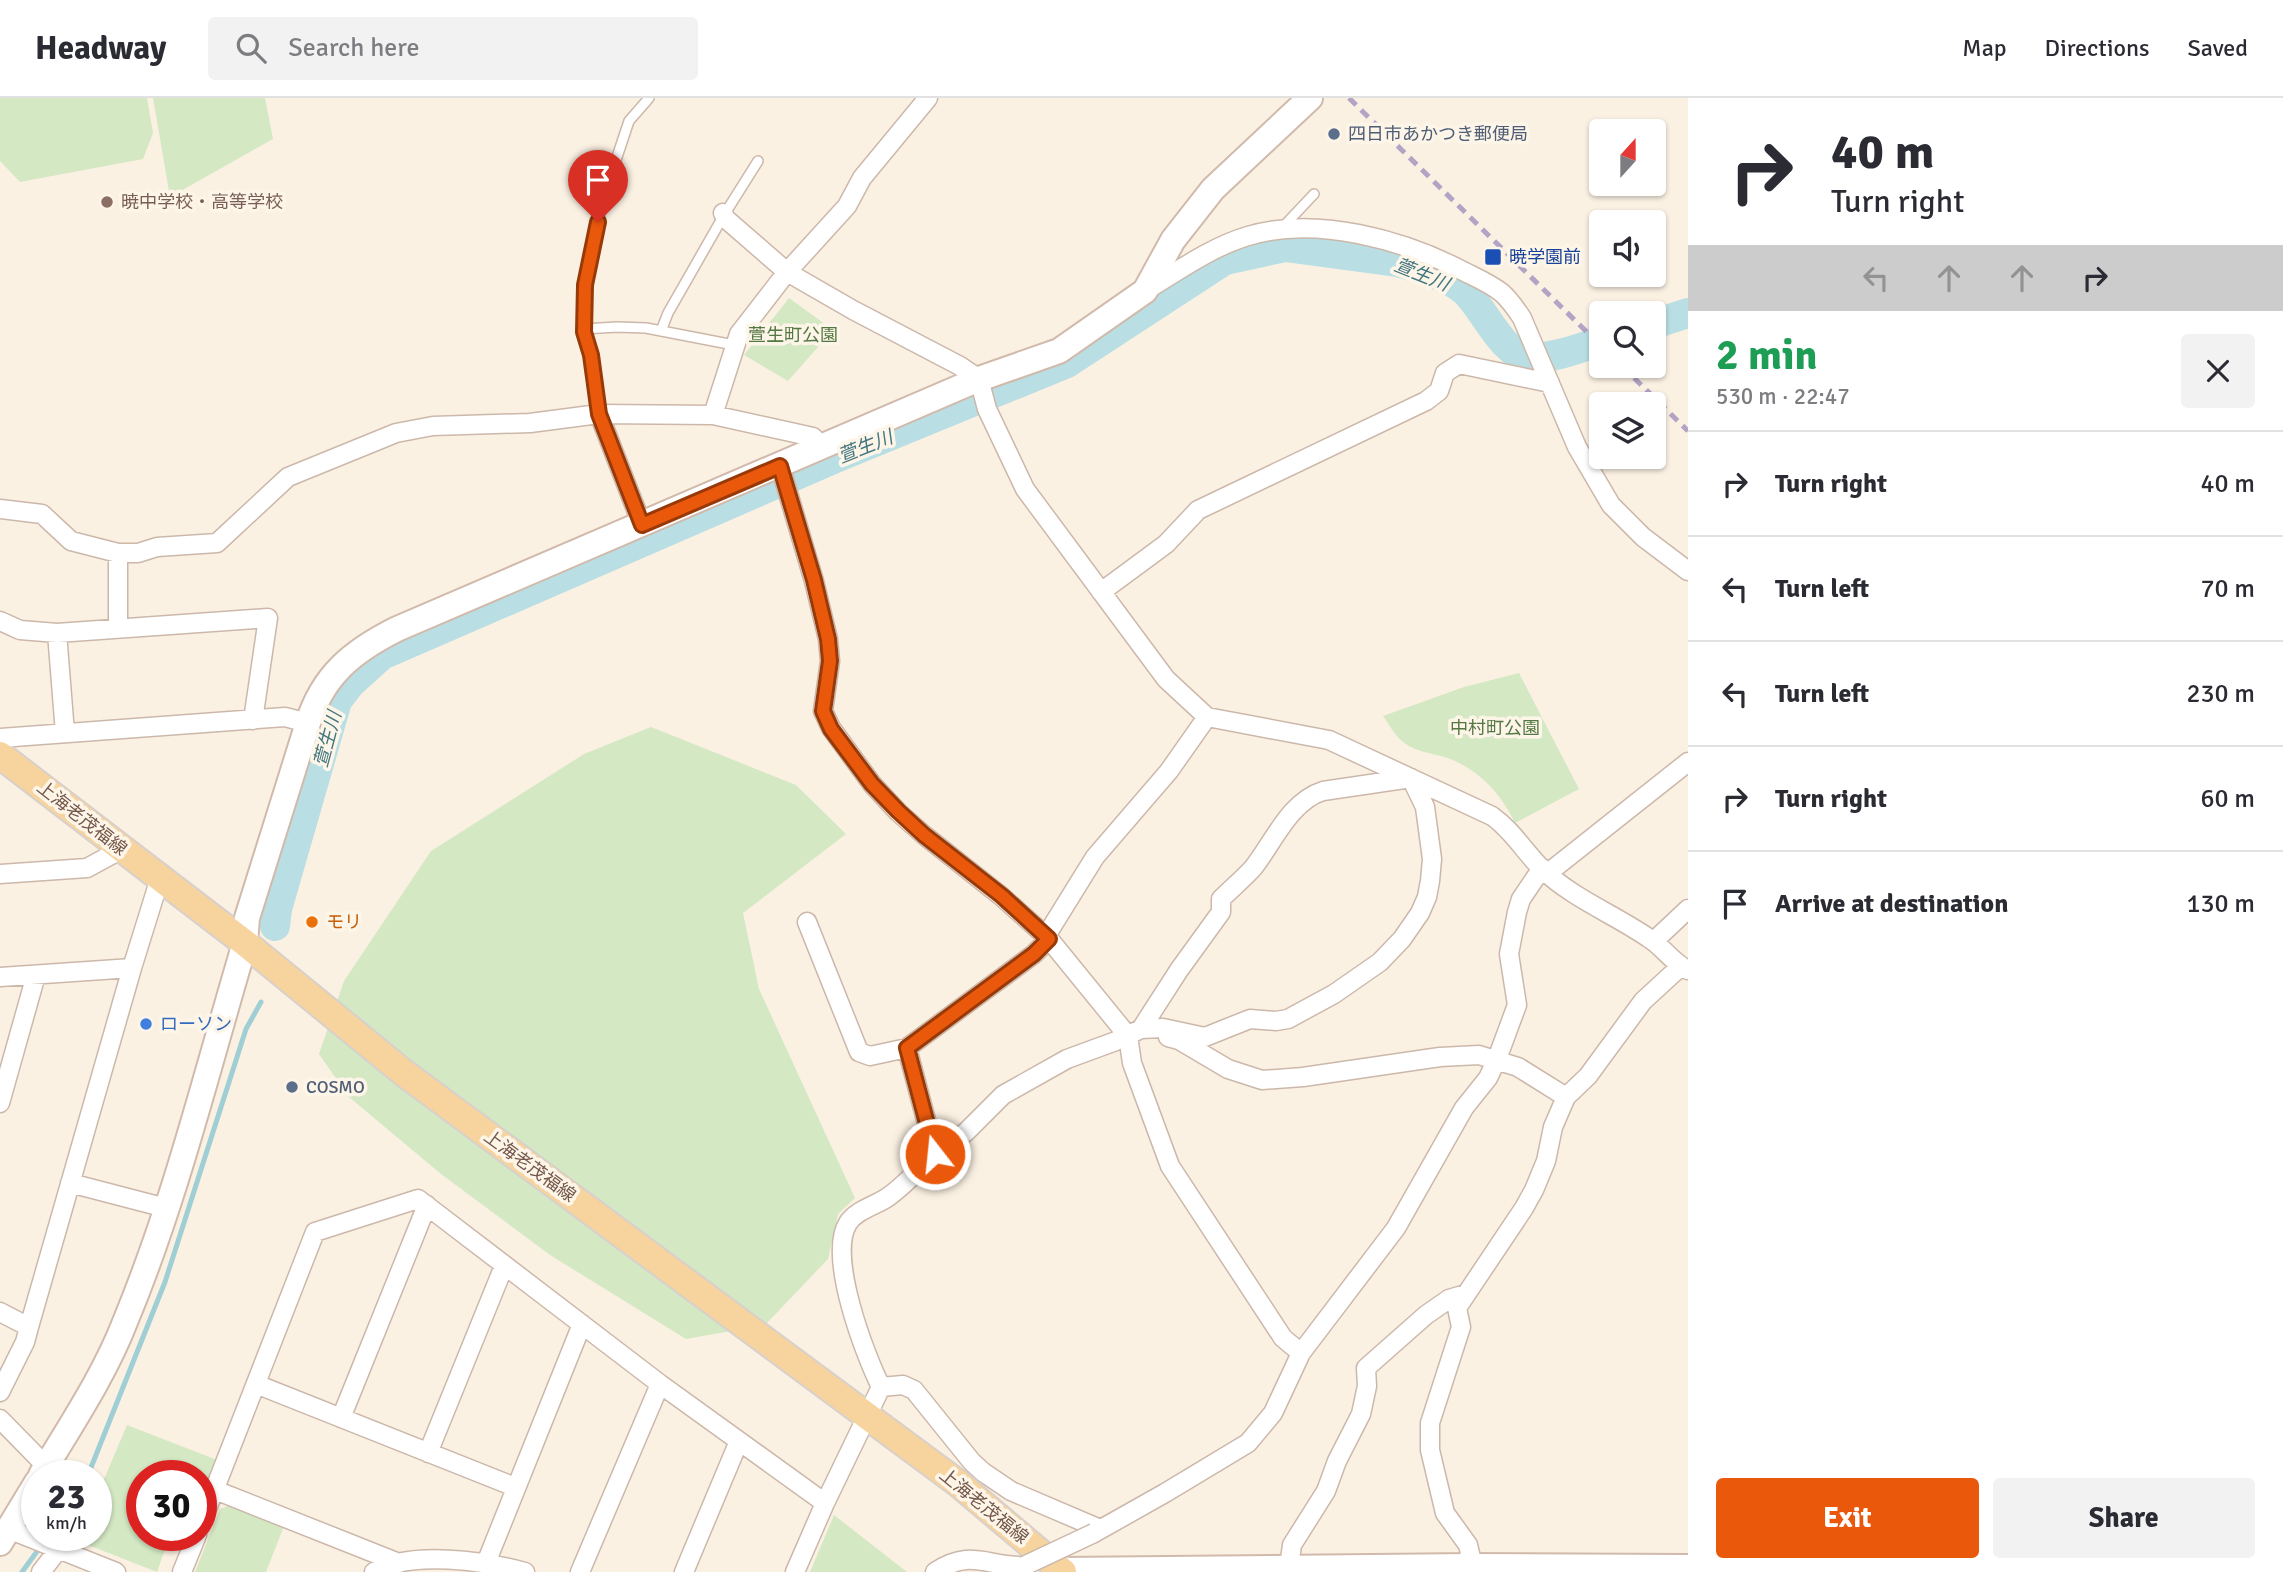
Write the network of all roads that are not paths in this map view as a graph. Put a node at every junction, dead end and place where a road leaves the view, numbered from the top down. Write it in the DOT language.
graph roads {
  1 [pos="649,98"];
  2 [pos="928,98"];
  3 [pos="1310,98"];
  4 [pos="758,161"];
  5 [pos="1314,194"];
  6 [pos="723,214"];
  7 [pos="1280,230"];
  8 [pos="787,272"];
  9 [pos="1145,291"];
  10 [pos="584,329"];
  11 [pos="661,331"];
  12 [pos="734,345"];
  13 [pos="1548,379"];
  14 [pos="980,384"];
  15 [pos="599,414"];
  16 [pos="713,415"];
  17 [pos="822,448"];
  18 [pos="784,478"];
  19 [pos="0,509"];
  20 [pos="642,525"];
  21 [pos="118,553"];
  22 [pos="1688,571"];
  23 [pos="1101,592"];
  24 [pos="0,621"];
  25 [pos="118,628"];
  26 [pos="57,633"];
  27 [pos="1207,717"];
  28 [pos="253,720"];
  29 [pos="308,723"];
  30 [pos="65,733"];
  31 [pos="0,738"];
  32 [pos="0,755"];
  33 [pos="1688,762"];
  34 [pos="1411,778"];
  35 [pos="1464,804"];
  36 [pos="1425,807"];
  37 [pos="122,849"];
  38 [pos="1545,871"];
  39 [pos="0,874"];
  40 [pos="160,877"];
  41 [pos="1688,909"];
  42 [pos="807,922"];
  43 [pos="1048,938"];
  44 [pos="1654,941"];
  45 [pos="245,943"];
  46 [pos="132,968"];
  47 [pos="1684,969"];
  48 [pos="36,975"];
  49 [pos="0,977"];
  50 [pos="1134,1032"];
  51 [pos="907,1048"];
  52 [pos="1497,1059"];
  53 [pos="1566,1097"];
  54 [pos="0,1103"];
  55 [pos="935,1154"];
  56 [pos="70,1183"];
  57 [pos="427,1205"];
  58 [pos="166,1209"];
  59 [pos="504,1266"];
  60 [pos="1466,1294"];
  61 [pos="0,1312"];
  62 [pos="582,1325"];
  63 [pos="29,1327"];
  64 [pos="1301,1353"];
  65 [pos="256,1384"];
  66 [pos="660,1384"];
  67 [pos="881,1387"];
  68 [pos="0,1392"];
  69 [pos="869,1417"];
  70 [pos="341,1418"];
  71 [pos="0,1419"];
  72 [pos="739,1441"];
  73 [pos="428,1452"];
  74 [pos="31,1460"];
  75 [pos="49,1460"];
  76 [pos="217,1485"];
  77 [pos="515,1487"];
  78 [pos="217,1491"];
  79 [pos="825,1503"];
  80 [pos="21,1508"];
  81 [pos="1097,1531"];
  82 [pos="4,1536"];
  83 [pos="46,1551"];
  84 [pos="63,1551"];
  85 [pos="191,1551"];
  86 [pos="399,1563"];
  87 [pos="486,1563"];
  88 [pos="1473,1566"];
  89 [pos="1289,1567"];
  90 [pos="1688,1567"];
  91 [pos="1062,1571"];
  92 [pos="41,1572"];
  93 [pos="116,1572"];
  94 [pos="182,1572"];
  95 [pos="374,1572"];
  96 [pos="525,1572"];
  97 [pos="580,1572"];
  98 [pos="684,1572"];
  99 [pos="795,1572"];
  100 [pos="934,1572"];
  1 -- 10 [label="lane"];
  2 -- 8 [label="street"];
  3 -- 9 [label="street"];
  4 -- 6 [label="lane"];
  5 -- 7 [label="lane"];
  6 -- 8 [label="street"];
  6 -- 11 [label="lane"];
  7 -- 9 [label="street"];
  7 -- 13 [label="street"];
  8 -- 12 [label="street"];
  8 -- 14 [label="street"];
  9 -- 14 [label="street"];
  10 -- 11 [label="lane"];
  10 -- 15 [label="lane"];
  11 -- 12 [label="lane"];
  12 -- 16 [label="street"];
  13 -- 22 [label="street"];
  13 -- 23 [label="street"];
  14 -- 17 [label="street"];
  14 -- 23 [label="street"];
  15 -- 16 [label="street"];
  15 -- 20 [label="street"];
  15 -- 21 [label="street"];
  16 -- 17 [label="street"];
  17 -- 18 [label="street"];
  18 -- 20 [label="street"];
  18 -- 43 [label="street"];
  19 -- 21 [label="street"];
  20 -- 29 [label="street"];
  21 -- 25 [label="street"];
  23 -- 27 [label="street"];
  24 -- 26 [label="street"];
  25 -- 26 [label="street"];
  25 -- 28 [label="street"];
  26 -- 30 [label="street"];
  27 -- 34 [label="street"];
  27 -- 43 [label="street"];
  28 -- 29 [label="street"];
  28 -- 30 [label="street"];
  29 -- 45 [label="street"];
  30 -- 31 [label="street"];
  32 -- 37 [label="main road, 上海老茂福線"];
  33 -- 38 [label="street"];
  34 -- 35 [label="street"];
  34 -- 36 [label="street"];
  34 -- 50 [label="street"];
  35 -- 36 [label="street"];
  35 -- 38 [label="street"];
  36 -- 50 [label="street"];
  37 -- 39 [label="street"];
  37 -- 40 [label="main road, 上海老茂福線"];
  38 -- 44 [label="street"];
  38 -- 52 [label="street"];
  40 -- 45 [label="main road, 上海老茂福線"];
  40 -- 46 [label="street"];
  41 -- 44 [label="street"];
  42 -- 51 [label="street"];
  43 -- 50 [label="street"];
  43 -- 51 [label="street"];
  44 -- 47 [label="street"];
  45 -- 58 [label="street"];
  45 -- 69 [label="main road, 上海老茂福線"];
  46 -- 48 [label="street"];
  46 -- 56 [label="street"];
  47 -- 53 [label="street"];
  48 -- 49 [label="street"];
  48 -- 54 [label="street"];
  50 -- 52 [label="street"];
  50 -- 55 [label="street"];
  50 -- 64 [label="street"];
  51 -- 55 [label="street"];
  52 -- 53 [label="street"];
  52 -- 64 [label="street"];
  53 -- 60 [label="street"];
  55 -- 67 [label="street"];
  56 -- 58 [label="street"];
  56 -- 63 [label="street"];
  57 -- 59 [label="street"];
  57 -- 65 [label="street"];
  57 -- 70 [label="street"];
  58 -- 75 [label="street"];
  59 -- 62 [label="street"];
  59 -- 73 [label="street"];
  60 -- 88 [label="street"];
  60 -- 89 [label="street"];
  61 -- 63 [label="street"];
  62 -- 66 [label="street"];
  62 -- 77 [label="street"];
  63 -- 68 [label="street"];
  64 -- 81 [label="street"];
  65 -- 70 [label="street"];
  65 -- 76 [label="street"];
  66 -- 72 [label="street"];
  66 -- 97 [label="street"];
  67 -- 69 [label="street"];
  67 -- 81 [label="street"];
  69 -- 79 [label="street"];
  69 -- 91 [label="main road, 上海老茂福線"];
  70 -- 73 [label="street"];
  71 -- 74 [label="street"];
  72 -- 79 [label="street"];
  72 -- 98 [label="street"];
  73 -- 77 [label="street"];
  77 -- 87 [label="street"];
  78 -- 86 [label="street"];
  79 -- 99 [label="street"];
  80 -- 82 [label="street"];
  81 -- 100 [label="street, bridge"];
  83 -- 92 [label="street"];
  84 -- 93 [label="street"];
  85 -- 94 [label="street"];
  86 -- 87 [label="street"];
  86 -- 95 [label="street"];
  87 -- 96 [label="street"];
  88 -- 89 [label="street"];
  88 -- 90 [label="street"];
  89 -- 91 [label="street"];
}
